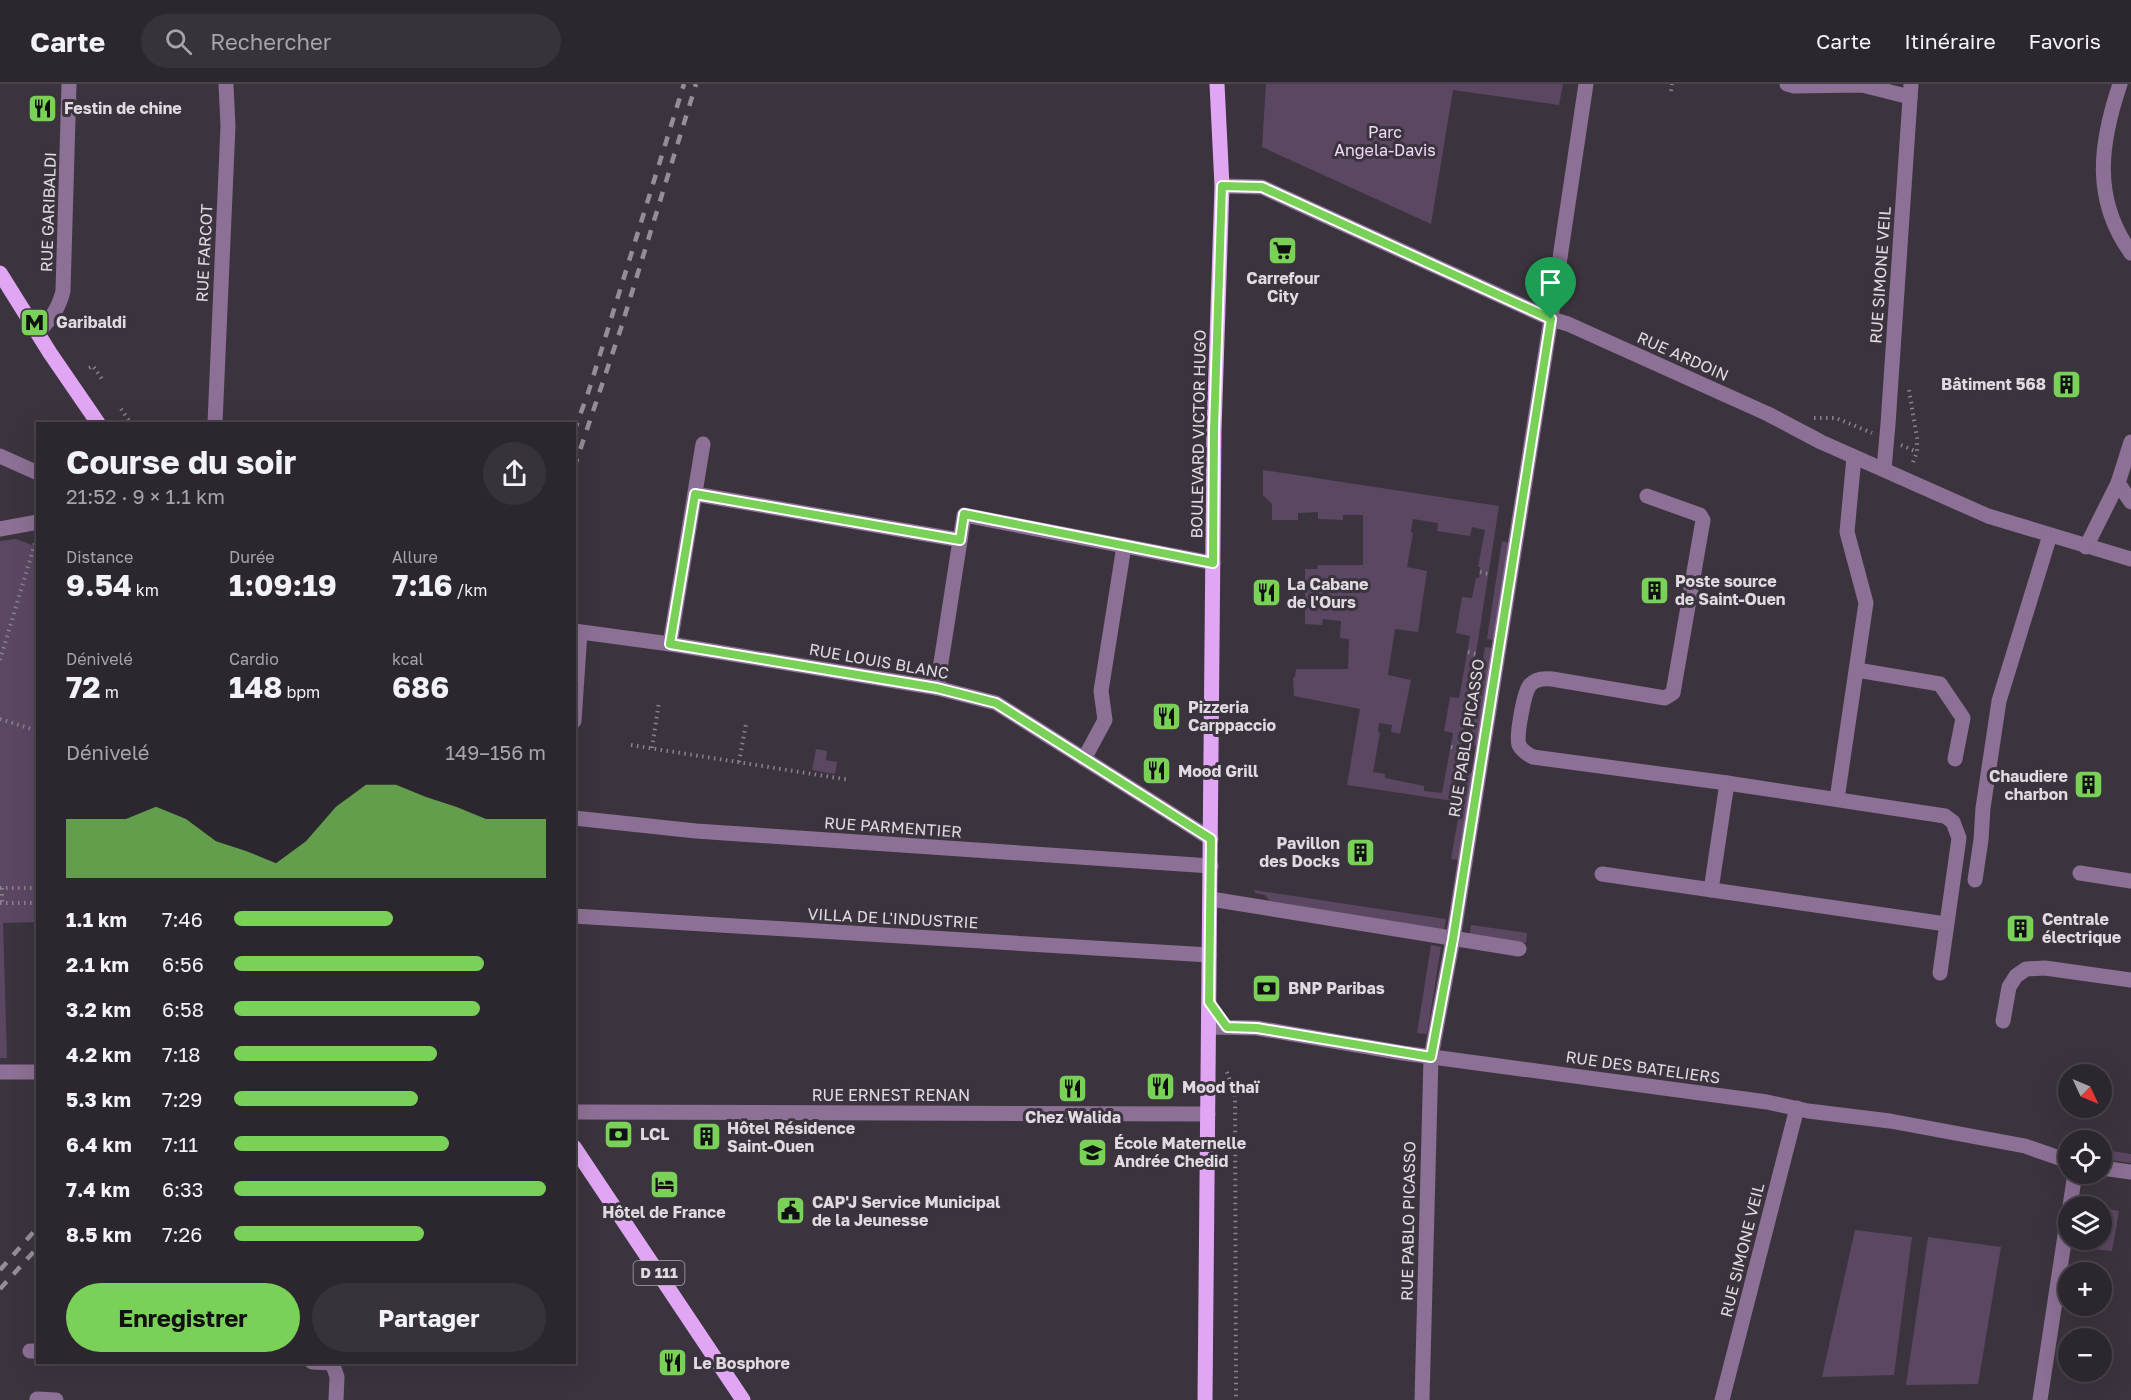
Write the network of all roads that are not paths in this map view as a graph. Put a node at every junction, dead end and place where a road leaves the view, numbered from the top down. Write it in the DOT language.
graph roads {
  1 [pos="69,84"];
  2 [pos="226,84"];
  3 [pos="1217,84"];
  4 [pos="1586,84"];
  5 [pos="1787,84"];
  6 [pos="2120,84"];
  7 [pos="1910,91"];
  8 [pos="1222,186"];
  9 [pos="2131,253"];
  10 [pos="0,273"];
  11 [pos="1551,319"];
  12 [pos="38,332"];
  13 [pos="97,422"];
  14 [pos="215,422"];
  15 [pos="2131,442"];
  16 [pos="703,444"];
  17 [pos="0,456"];
  18 [pos="1854,457"];
  19 [pos="1884,469"];
  20 [pos="36,472"];
  21 [pos="2118,483"];
  22 [pos="695,494"];
  23 [pos="1647,496"];
  24 [pos="2131,502"];
  25 [pos="36,522"];
  26 [pos="0,529"];
  27 [pos="2050,535"];
  28 [pos="960,540"];
  29 [pos="1124,546"];
  30 [pos="2086,546"];
  31 [pos="2131,559"];
  32 [pos="1213,563"];
  33 [pos="577,631"];
  34 [pos="670,644"];
  35 [pos="576,661"];
  36 [pos="1857,670"];
  37 [pos="937,688"];
  38 [pos="1084,759"];
  39 [pos="1954,759"];
  40 [pos="1726,783"];
  41 [pos="1837,799"];
  42 [pos="576,818"];
  43 [pos="1211,839"];
  44 [pos="1211,866"];
  45 [pos="2080,873"];
  46 [pos="1602,874"];
  47 [pos="1975,880"];
  48 [pos="2131,881"];
  49 [pos="1711,890"];
  50 [pos="1210,899"];
  51 [pos="576,916"];
  52 [pos="1946,924"];
  53 [pos="1453,939"];
  54 [pos="1519,949"];
  55 [pos="1209,955"];
  56 [pos="1940,973"];
  57 [pos="2131,980"];
  58 [pos="2002,1021"];
  59 [pos="1209,1027"];
  60 [pos="1431,1057"];
  61 [pos="0,1072"];
  62 [pos="36,1072"];
  63 [pos="1797,1108"];
  64 [pos="576,1112"];
  65 [pos="1208,1114"];
  66 [pos="576,1150"];
  67 [pos="2058,1158"];
  68 [pos="2112,1169"];
  69 [pos="2131,1172"];
  70 [pos="2063,1250"];
  71 [pos="333,1364"];
  72 [pos="37,1399"];
  73 [pos="56,1400"];
  74 [pos="336,1400"];
  75 [pos="743,1400"];
  76 [pos="1204,1400"];
  77 [pos="1422,1400"];
  78 [pos="1722,1400"];
  79 [pos="2040,1400"];
  1 -- 12 [label="street, RUE GARIBALDI"];
  2 -- 14 [label="street, RUE FARCOT"];
  3 -- 8 [label="main road, BOULEVARD VICTOR HUGO"];
  4 -- 11 [label="street, RUE PABLO PICASSO"];
  5 -- 7 [label="street"];
  6 -- 9 [label="street"];
  7 -- 19 [label="street, RUE SIMONE VEIL"];
  8 -- 11 [label="street, RUE ARDOIN"];
  8 -- 32 [label="main road, BOULEVARD VICTOR HUGO"];
  10 -- 12 [label="main road"];
  11 -- 18 [label="street, RUE ARDOIN"];
  11 -- 53 [label="street, RUE PABLO PICASSO"];
  12 -- 13 [label="main road"];
  15 -- 21 [label="street"];
  16 -- 22 [label="street"];
  17 -- 20 [label="street"];
  18 -- 19 [label="street, RUE ARDOIN"];
  18 -- 36 [label="street"];
  19 -- 27 [label="street, RUE ARDOIN"];
  21 -- 24 [label="street"];
  21 -- 30 [label="street"];
  22 -- 28 [label="street"];
  22 -- 34 [label="street"];
  23 -- 40 [label="street"];
  25 -- 26 [label="street"];
  27 -- 30 [label="street, RUE ARDOIN"];
  27 -- 47 [label="street"];
  28 -- 29 [label="street"];
  28 -- 37 [label="street"];
  29 -- 32 [label="street"];
  29 -- 38 [label="street"];
  30 -- 31 [label="street, RUE ARDOIN"];
  32 -- 43 [label="main road, BOULEVARD VICTOR HUGO"];
  33 -- 34 [label="street, RUE LOUIS BLANC"];
  33 -- 35 [label="street"];
  34 -- 37 [label="street, RUE LOUIS BLANC"];
  36 -- 39 [label="street"];
  36 -- 41 [label="street"];
  37 -- 38 [label="street, RUE LOUIS BLANC"];
  38 -- 43 [label="street, RUE LOUIS BLANC"];
  40 -- 41 [label="street"];
  40 -- 49 [label="street"];
  41 -- 52 [label="street"];
  42 -- 44 [label="street, RUE PARMENTIER"];
  43 -- 44 [label="main road, BOULEVARD VICTOR HUGO"];
  44 -- 50 [label="main road, BOULEVARD VICTOR HUGO"];
  45 -- 48 [label="street"];
  46 -- 49 [label="street"];
  49 -- 52 [label="street"];
  50 -- 53 [label="street"];
  50 -- 55 [label="main road, BOULEVARD VICTOR HUGO"];
  51 -- 55 [label="street, VILLA DE L'INDUSTRIE"];
  52 -- 56 [label="street"];
  53 -- 54 [label="street"];
  53 -- 60 [label="street, RUE PABLO PICASSO"];
  55 -- 59 [label="main road, BOULEVARD VICTOR HUGO"];
  57 -- 58 [label="street"];
  59 -- 60 [label="street, RUE DES BATELIERS"];
  59 -- 65 [label="main road, BOULEVARD VICTOR HUGO"];
  60 -- 63 [label="street, RUE DES BATELIERS"];
  60 -- 77 [label="street, RUE PABLO PICASSO"];
  61 -- 62 [label="street"];
  63 -- 67 [label="street, RUE DES BATELIERS"];
  63 -- 78 [label="street, RUE SIMONE VEIL"];
  64 -- 65 [label="street, RUE ERNEST RENAN"];
  65 -- 76 [label="main road, BOULEVARD VICTOR HUGO"];
  66 -- 75 [label="main road, D 111"];
  68 -- 69 [label="street"];
  70 -- 79 [label="street"];
  71 -- 74 [label="street"];
  72 -- 73 [label="street"];
}
